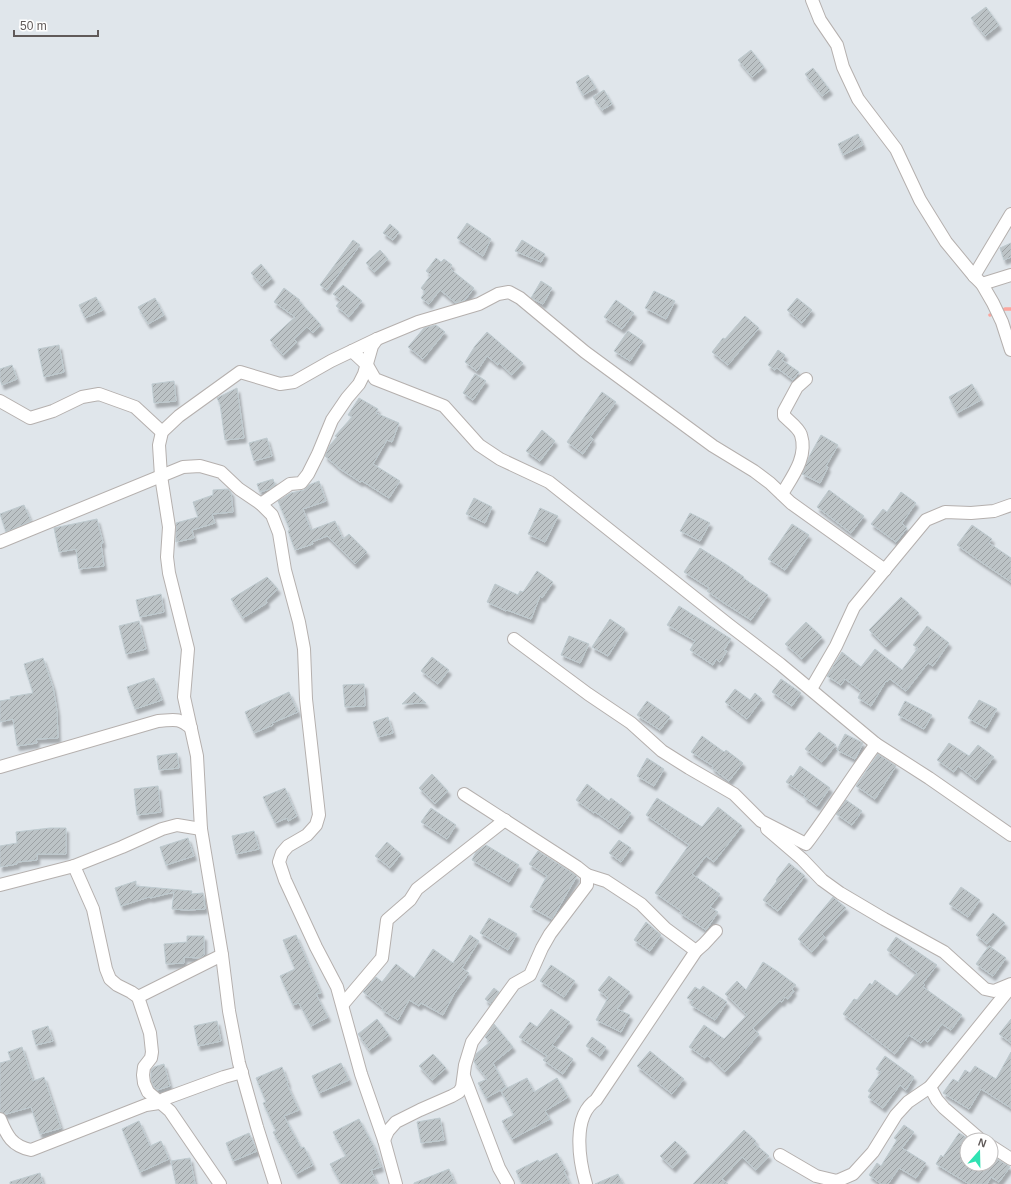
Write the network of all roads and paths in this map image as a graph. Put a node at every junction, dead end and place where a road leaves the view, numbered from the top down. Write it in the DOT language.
graph roads {
  1 [pos="812,0"];
  2 [pos="1011,214"];
  3 [pos="1011,275"];
  4 [pos="978,280"];
  5 [pos="377,339"];
  6 [pos="1011,350"];
  7 [pos="352,351"];
  8 [pos="367,365"];
  9 [pos="806,379"];
  10 [pos="0,401"];
  11 [pos="162,432"];
  12 [pos="161,476"];
  13 [pos="782,494"];
  14 [pos="261,504"];
  15 [pos="1011,504"];
  16 [pos="0,542"];
  17 [pos="885,570"];
  18 [pos="514,639"];
  19 [pos="811,689"];
  20 [pos="191,728"];
  21 [pos="876,744"];
  22 [pos="0,767"];
  23 [pos="464,794"];
  24 [pos="734,794"];
  25 [pos="505,820"];
  26 [pos="201,829"];
  27 [pos="1011,835"];
  28 [pos="74,866"];
  29 [pos="587,875"];
  30 [pos="0,885"];
  31 [pos="716,931"];
  32 [pos="696,951"];
  33 [pos="222,955"];
  34 [pos="1011,985"];
  35 [pos="138,997"];
  36 [pos="343,1004"];
  37 [pos="242,1072"];
  38 [pos="464,1076"];
  39 [pos="930,1086"];
  40 [pos="159,1103"];
  41 [pos="0,1119"];
  42 [pos="972,1132"];
  43 [pos="384,1140"];
  44 [pos="999,1151"];
  45 [pos="780,1155"];
  46 [pos="1011,1159"];
  47 [pos="220,1184"];
  48 [pos="276,1184"];
  49 [pos="396,1184"];
  50 [pos="508,1184"];
  51 [pos="586,1184"];
  1 -- 4 [label="street"];
  2 -- 4 [label="street"];
  3 -- 4 [label="street"];
  4 -- 6 [label="street"];
  5 -- 7 [label="street"];
  5 -- 8 [label="street"];
  5 -- 13 [label="street"];
  7 -- 8 [label="street"];
  7 -- 11 [label="street"];
  8 -- 14 [label="street"];
  8 -- 19 [label="street"];
  9 -- 13 [label="street"];
  10 -- 11 [label="street"];
  11 -- 12 [label="street"];
  12 -- 14 [label="street"];
  12 -- 16 [label="street"];
  12 -- 20 [label="street"];
  13 -- 17 [label="street"];
  14 -- 36 [label="street"];
  15 -- 17 [label="street"];
  17 -- 19 [label="street"];
  18 -- 24 [label="street"];
  19 -- 21 [label="street"];
  20 -- 22 [label="street"];
  20 -- 26 [label="street"];
  21 -- 24 [label="street"];
  21 -- 27 [label="street"];
  23 -- 25 [label="street"];
  24 -- 34 [label="street"];
  25 -- 29 [label="street"];
  25 -- 36 [label="street"];
  26 -- 28 [label="street"];
  26 -- 33 [label="street"];
  28 -- 30 [label="street"];
  28 -- 35 [label="street"];
  29 -- 32 [label="street"];
  29 -- 38 [label="street"];
  31 -- 32 [label="street"];
  32 -- 51 [label="street"];
  33 -- 35 [label="street"];
  33 -- 37 [label="street"];
  34 -- 39 [label="street"];
  35 -- 40 [label="street"];
  36 -- 43 [label="street"];
  37 -- 40 [label="street"];
  37 -- 48 [label="street"];
  38 -- 43 [label="street"];
  38 -- 50 [label="street"];
  39 -- 42 [label="street"];
  39 -- 45 [label="street"];
  40 -- 41 [label="street"];
  40 -- 47 [label="street"];
  43 -- 49 [label="street"];
  44 -- 46 [label="street"];
}
